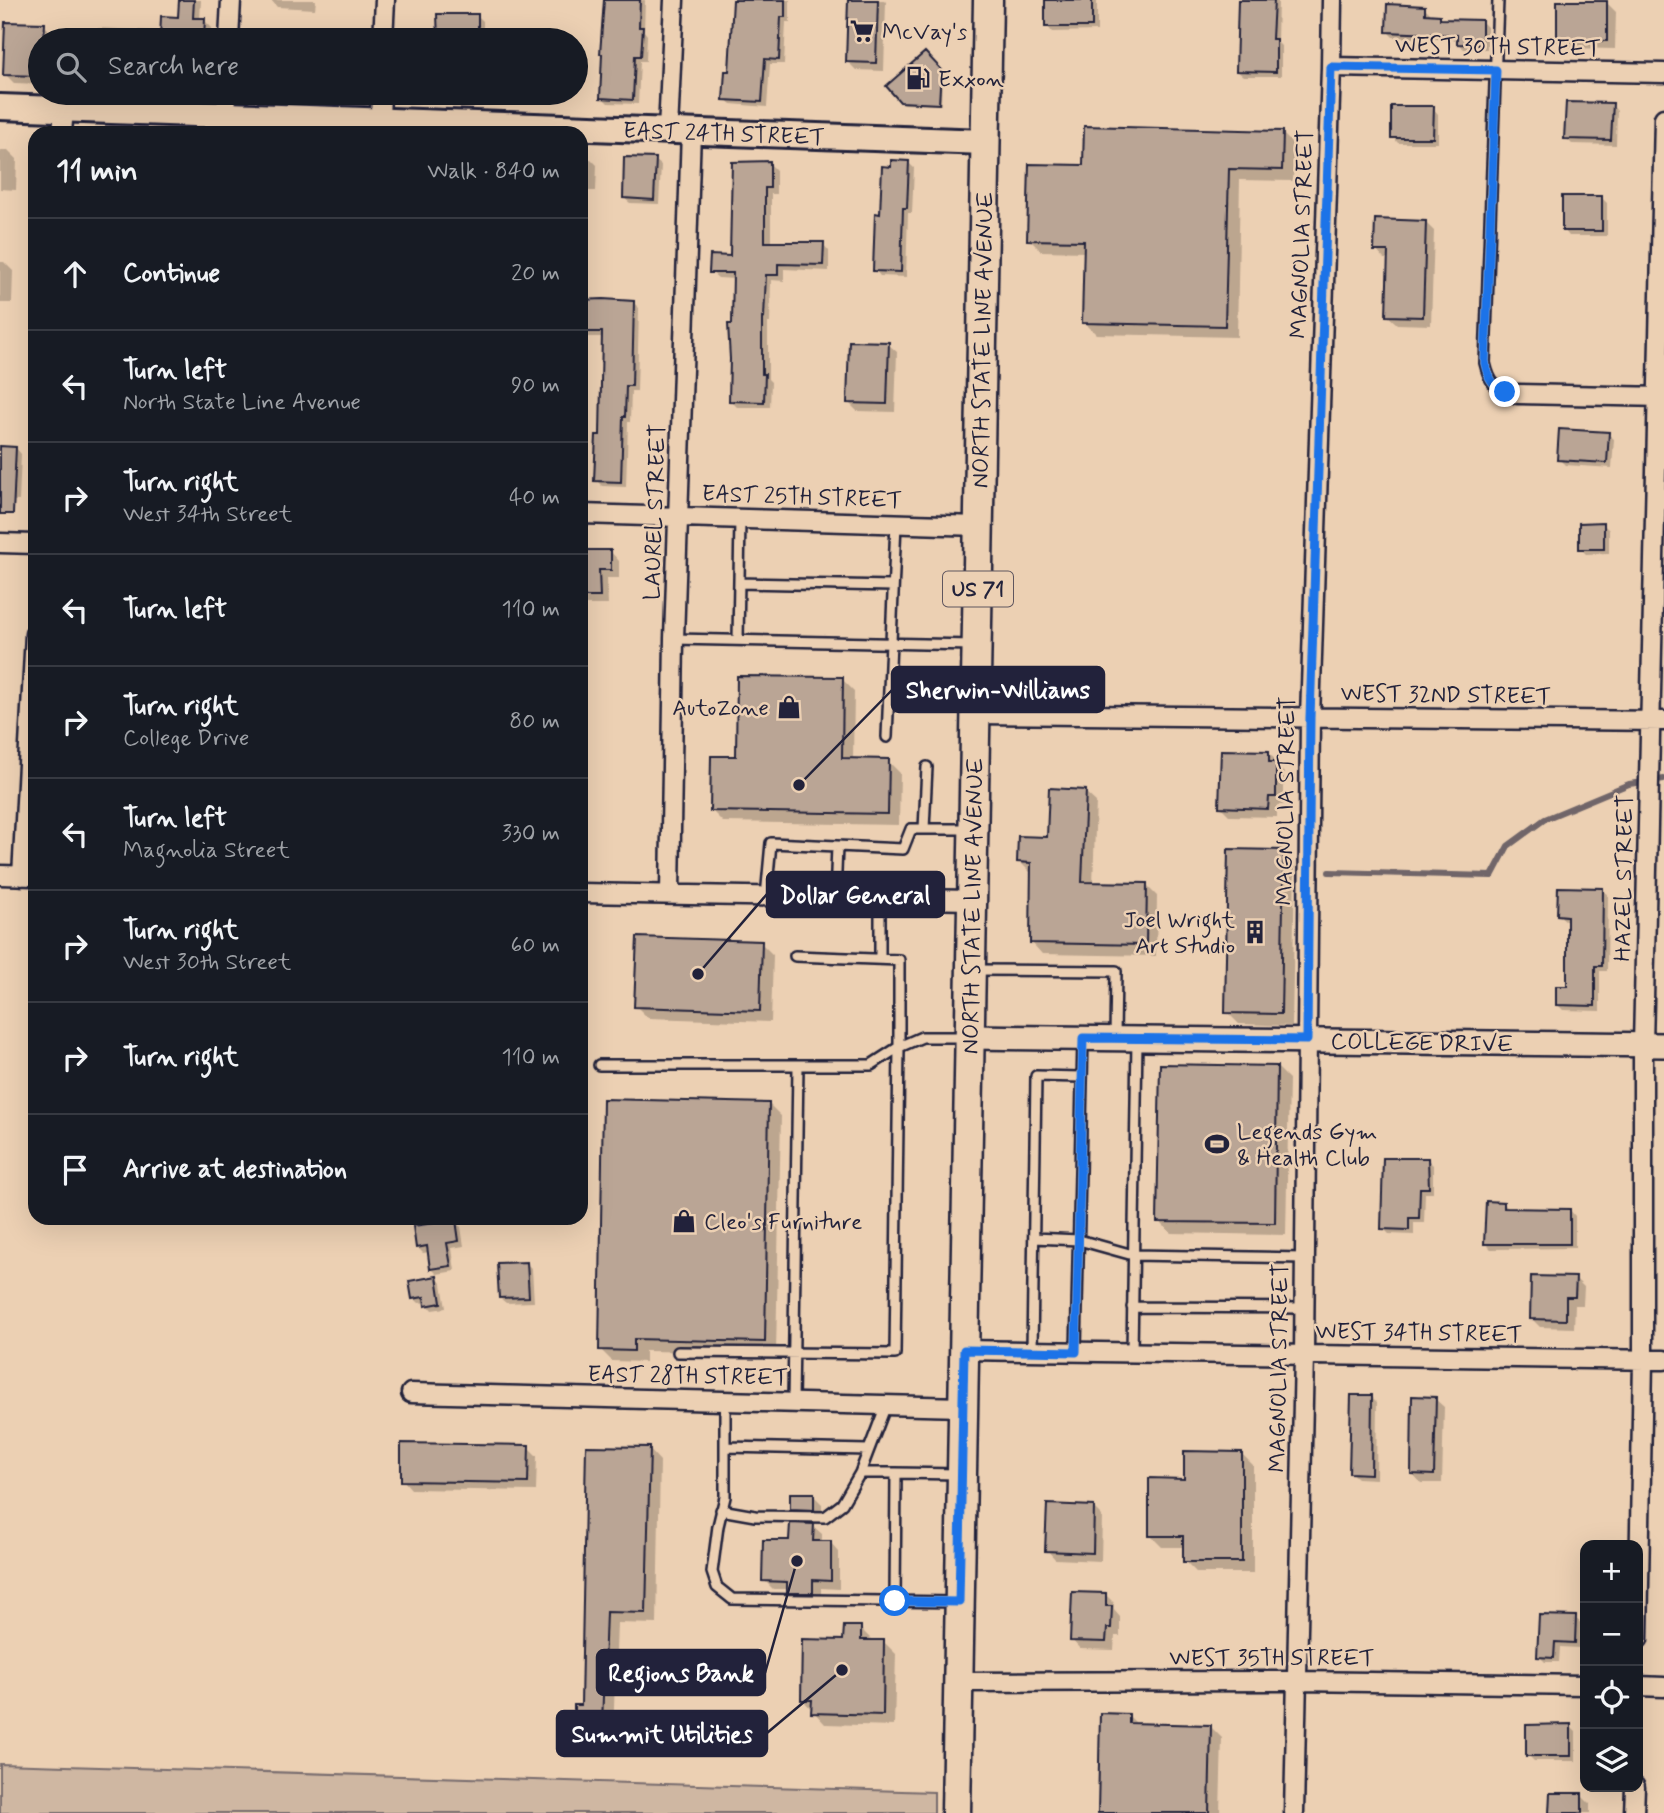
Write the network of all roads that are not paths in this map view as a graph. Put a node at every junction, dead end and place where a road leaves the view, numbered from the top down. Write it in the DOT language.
graph roads {
  1 [pos="231,0"];
  2 [pos="385,0"];
  3 [pos="674,0"];
  4 [pos="988,0"];
  5 [pos="1332,0"];
  6 [pos="1498,0"];
  7 [pos="230,28"];
  8 [pos="384,28"];
  9 [pos="1331,67"];
  10 [pos="1496,70"];
  11 [pos="1664,73"];
  12 [pos="217,105"];
  13 [pos="235,105"];
  14 [pos="384,105"];
  15 [pos="0,107"];
  16 [pos="1664,118"];
  17 [pos="63,121"];
  18 [pos="388,125"];
  19 [pos="436,126"];
  20 [pos="588,129"];
  21 [pos="679,131"];
  22 [pos="986,142"];
  23 [pos="1518,394"];
  24 [pos="1661,397"];
  25 [pos="588,514"];
  26 [pos="679,517"];
  27 [pos="740,519"];
  28 [pos="896,523"];
  29 [pos="979,526"];
  30 [pos="0,543"];
  31 [pos="28,544"];
  32 [pos="739,583"];
  33 [pos="893,586"];
  34 [pos="674,639"];
  35 [pos="738,640"];
  36 [pos="891,645"];
  37 [pos="977,645"];
  38 [pos="975,714"];
  39 [pos="1310,718"];
  40 [pos="1658,721"];
  41 [pos="887,737"];
  42 [pos="927,767"];
  43 [pos="923,829"];
  44 [pos="973,829"];
  45 [pos="837,846"];
  46 [pos="0,875"];
  47 [pos="28,876"];
  48 [pos="588,893"];
  49 [pos="670,894"];
  50 [pos="766,897"];
  51 [pos="835,898"];
  52 [pos="880,899"];
  53 [pos="972,900"];
  54 [pos="795,956"];
  55 [pos="880,958"];
  56 [pos="971,970"];
  57 [pos="970,1037"];
  58 [pos="1083,1038"];
  59 [pos="1126,1038"];
  60 [pos="1307,1040"];
  61 [pos="1654,1045"];
  62 [pos="900,1047"];
  63 [pos="599,1065"];
  64 [pos="798,1066"];
  65 [pos="1083,1077"];
  66 [pos="1034,1238"];
  67 [pos="1079,1240"];
  68 [pos="1133,1255"];
  69 [pos="1304,1258"];
  70 [pos="1132,1307"];
  71 [pos="1304,1308"];
  72 [pos="964,1350"];
  73 [pos="1032,1351"];
  74 [pos="678,1352"];
  75 [pos="1076,1352"];
  76 [pos="1132,1352"];
  77 [pos="794,1353"];
  78 [pos="1304,1355"];
  79 [pos="1643,1360"];
  80 [pos="1664,1360"];
  81 [pos="411,1393"];
  82 [pos="725,1401"];
  83 [pos="793,1403"];
  84 [pos="886,1405"];
  85 [pos="963,1407"];
  86 [pos="726,1447"];
  87 [pos="868,1450"];
  88 [pos="860,1473"];
  89 [pos="896,1473"];
  90 [pos="962,1474"];
  91 [pos="721,1510"];
  92 [pos="895,1601"];
  93 [pos="959,1602"];
  94 [pos="1639,1603"];
  95 [pos="1296,1681"];
  96 [pos="958,1682"];
  97 [pos="1580,1685"];
  98 [pos="1643,1686"];
  99 [pos="1664,1687"];
  100 [pos="1635,1792"];
  101 [pos="956,1813"];
  102 [pos="1294,1813"];
  103 [pos="1634,1813"];
  1 -- 7 [label="street"];
  2 -- 8 [label="street"];
  3 -- 21 [label="street, LAUREL STREET"];
  4 -- 22 [label="main road, NORTH STATE LINE AVENUE / US 71"];
  5 -- 9 [label="street, MAGNOLIA STREET"];
  6 -- 10 [label="lane"];
  9 -- 10 [label="street, WEST 30TH STREET"];
  9 -- 39 [label="street, MAGNOLIA STREET"];
  10 -- 11 [label="street, WEST 30TH STREET"];
  10 -- 23 [label="lane"];
  12 -- 17 [label="main road, EAST 24TH STREET"];
  13 -- 18 [label="main road, EAST 24TH STREET"];
  14 -- 18 [label="street"];
  15 -- 17 [label="main road, EAST 24TH STREET"];
  16 -- 24 [label="street, HAZEL STREET"];
  18 -- 19 [label="main road, EAST 24TH STREET"];
  20 -- 21 [label="main road, EAST 24TH STREET"];
  21 -- 22 [label="main road, EAST 24TH STREET"];
  21 -- 26 [label="street, LAUREL STREET"];
  22 -- 29 [label="main road, NORTH STATE LINE AVENUE / US 71"];
  23 -- 24 [label="street"];
  24 -- 40 [label="street, HAZEL STREET"];
  25 -- 26 [label="street, EAST 25TH STREET"];
  26 -- 27 [label="street, EAST 25TH STREET"];
  26 -- 34 [label="street, LAUREL STREET"];
  27 -- 28 [label="street, EAST 25TH STREET"];
  27 -- 32 [label="lane"];
  28 -- 29 [label="street, EAST 25TH STREET"];
  28 -- 33 [label="lane"];
  29 -- 37 [label="main road, NORTH STATE LINE AVENUE / US 71"];
  30 -- 31 [label="street"];
  32 -- 33 [label="lane"];
  32 -- 35 [label="lane"];
  33 -- 36 [label="lane"];
  34 -- 35 [label="lane"];
  34 -- 49 [label="street, LAUREL STREET"];
  35 -- 36 [label="lane"];
  36 -- 37 [label="lane"];
  36 -- 41 [label="lane"];
  37 -- 38 [label="main road, NORTH STATE LINE AVENUE / US 71"];
  38 -- 39 [label="street, WEST 32ND STREET"];
  38 -- 44 [label="main road, NORTH STATE LINE AVENUE / US 71"];
  39 -- 40 [label="street, WEST 32ND STREET"];
  39 -- 60 [label="street, MAGNOLIA STREET"];
  40 -- 61 [label="street, HAZEL STREET"];
  42 -- 43 [label="lane"];
  43 -- 44 [label="lane"];
  43 -- 45 [label="lane"];
  44 -- 53 [label="main road, NORTH STATE LINE AVENUE / US 71"];
  45 -- 50 [label="lane"];
  45 -- 51 [label="lane"];
  46 -- 47 [label="street"];
  48 -- 49 [label="street"];
  49 -- 50 [label="street"];
  50 -- 51 [label="street"];
  51 -- 52 [label="street"];
  52 -- 53 [label="street"];
  52 -- 55 [label="lane"];
  53 -- 56 [label="main road, NORTH STATE LINE AVENUE / US 71"];
  54 -- 55 [label="lane"];
  55 -- 62 [label="lane"];
  56 -- 57 [label="main road, NORTH STATE LINE AVENUE / US 71"];
  56 -- 59 [label="lane"];
  57 -- 58 [label="street, COLLEGE DRIVE"];
  57 -- 62 [label="lane"];
  57 -- 72 [label="main road, NORTH STATE LINE AVENUE / US 71"];
  58 -- 59 [label="street, COLLEGE DRIVE"];
  58 -- 65 [label="lane"];
  59 -- 60 [label="street, COLLEGE DRIVE"];
  59 -- 68 [label="lane"];
  60 -- 61 [label="street, COLLEGE DRIVE"];
  60 -- 69 [label="street, MAGNOLIA STREET"];
  61 -- 79 [label="street, HAZEL STREET"];
  62 -- 64 [label="lane"];
  62 -- 77 [label="lane"];
  63 -- 64 [label="lane"];
  64 -- 77 [label="lane"];
  65 -- 66 [label="lane"];
  65 -- 67 [label="lane"];
  66 -- 67 [label="lane"];
  66 -- 73 [label="lane"];
  67 -- 68 [label="lane"];
  67 -- 75 [label="lane"];
  68 -- 69 [label="lane"];
  68 -- 70 [label="lane"];
  69 -- 71 [label="street, MAGNOLIA STREET"];
  70 -- 71 [label="lane"];
  70 -- 76 [label="lane"];
  71 -- 78 [label="street, MAGNOLIA STREET"];
  72 -- 73 [label="street, WEST 34TH STREET"];
  72 -- 85 [label="main road, NORTH STATE LINE AVENUE / US 71"];
  73 -- 75 [label="street, WEST 34TH STREET"];
  74 -- 77 [label="lane"];
  75 -- 76 [label="street, WEST 34TH STREET"];
  76 -- 78 [label="street, WEST 34TH STREET"];
  77 -- 83 [label="lane"];
  78 -- 79 [label="street, WEST 34TH STREET"];
  78 -- 95 [label="street, MAGNOLIA STREET"];
  79 -- 80 [label="street, WEST 34TH STREET"];
  79 -- 94 [label="street, HAZEL STREET"];
  81 -- 82 [label="street, EAST 28TH STREET"];
  82 -- 83 [label="street, EAST 28TH STREET"];
  82 -- 86 [label="lane"];
  83 -- 84 [label="street, EAST 28TH STREET"];
  84 -- 85 [label="street, EAST 28TH STREET"];
  84 -- 87 [label="lane"];
  85 -- 90 [label="main road, NORTH STATE LINE AVENUE / US 71"];
  86 -- 87 [label="lane"];
  86 -- 91 [label="lane"];
  87 -- 88 [label="lane"];
  88 -- 89 [label="lane"];
  88 -- 91 [label="lane"];
  89 -- 90 [label="lane"];
  89 -- 92 [label="lane"];
  90 -- 93 [label="main road, NORTH STATE LINE AVENUE / US 71"];
  91 -- 92 [label="lane"];
  92 -- 93 [label="lane"];
  93 -- 96 [label="main road, NORTH STATE LINE AVENUE / US 71"];
  95 -- 96 [label="street, WEST 35TH STREET"];
  95 -- 97 [label="street, WEST 35TH STREET"];
  95 -- 102 [label="street, MAGNOLIA STREET"];
  96 -- 101 [label="main road, NORTH STATE LINE AVENUE / US 71"];
  98 -- 99 [label="street"];
  100 -- 103 [label="street"];
}
